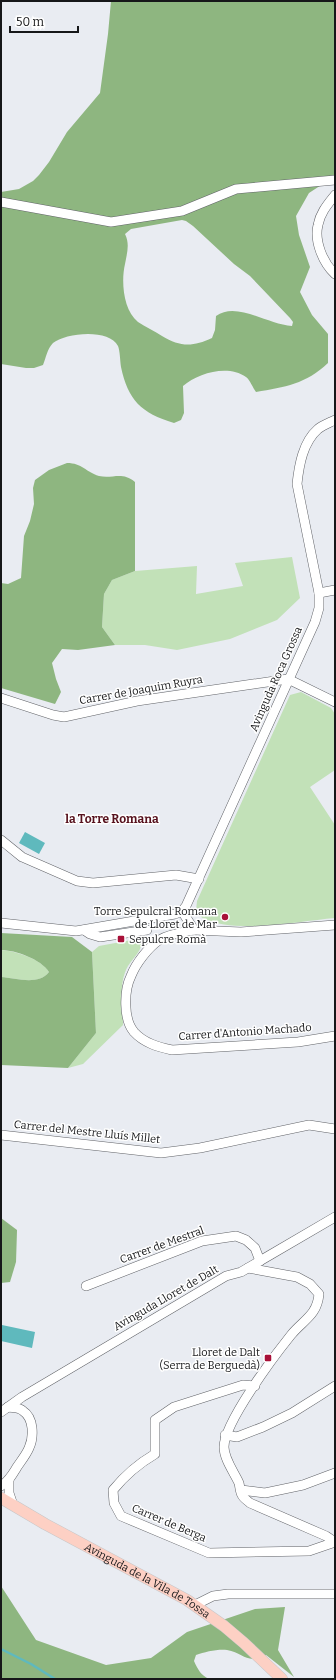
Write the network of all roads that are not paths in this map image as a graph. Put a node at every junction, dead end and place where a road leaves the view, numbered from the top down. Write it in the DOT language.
graph roads {
  1 [pos="335,180"];
  2 [pos="335,195"];
  3 [pos="1,202"];
  4 [pos="335,274"];
  5 [pos="335,420"];
  6 [pos="335,590"];
  7 [pos="319,593"];
  8 [pos="288,679"];
  9 [pos="1,698"];
  10 [pos="335,702"];
  11 [pos="1,840"];
  12 [pos="199,879"];
  13 [pos="182,911"];
  14 [pos="146,920"];
  15 [pos="1,923"];
  16 [pos="335,925"];
  17 [pos="84,930"];
  18 [pos="147,930"];
  19 [pos="194,930"];
  20 [pos="150,947"];
  21 [pos="335,1036"];
  22 [pos="335,1129"];
  23 [pos="1,1135"];
  24 [pos="335,1217"];
  25 [pos="260,1260"];
  26 [pos="248,1268"];
  27 [pos="86,1286"];
  28 [pos="255,1386"];
  29 [pos="335,1386"];
  30 [pos="32,1392"];
  31 [pos="3,1410"];
  32 [pos="27,1414"];
  33 [pos="225,1435"];
  34 [pos="335,1473"];
  35 [pos="5,1483"];
  36 [pos="240,1490"];
  37 [pos="1,1498"];
  38 [pos="13,1505"];
  39 [pos="335,1542"];
  40 [pos="335,1594"];
  41 [pos="195,1605"];
  42 [pos="282,1679"];
  1 -- 3 [label="street"];
  2 -- 4 [label="street"];
  5 -- 7 [label="street, Avinguda Roca Grossa"];
  6 -- 7 [label="street"];
  7 -- 8 [label="street, Avinguda Roca Grossa"];
  8 -- 9 [label="street, Carrer de Joaquim Ruyra"];
  8 -- 10 [label="street"];
  8 -- 12 [label="street, Avinguda Roca Grossa"];
  11 -- 12 [label="street"];
  12 -- 13 [label="street, Avinguda Roca Grossa"];
  13 -- 14 [label="street"];
  13 -- 19 [label="street"];
  14 -- 17 [label="street"];
  14 -- 18 [label="street"];
  15 -- 17 [label="street"];
  16 -- 19 [label="street, Carrer d'Antonio Machado"];
  17 -- 18 [label="street"];
  18 -- 20 [label="street"];
  19 -- 20 [label="street, Carrer d'Antonio Machado"];
  20 -- 21 [label="street, Carrer d'Antonio Machado"];
  22 -- 23 [label="street, Carrer del Mestre Lluís Millet"];
  24 -- 25 [label="street, Avinguda Lloret de Dalt"];
  25 -- 26 [label="street, Avinguda Lloret de Dalt"];
  25 -- 27 [label="street, Carrer de Mestral"];
  26 -- 28 [label="street"];
  26 -- 30 [label="street, Avinguda Lloret de Dalt"];
  28 -- 33 [label="street"];
  28 -- 39 [label="street, Carrer de Berga"];
  29 -- 33 [label="street"];
  30 -- 31 [label="street, Avinguda Lloret de Dalt"];
  30 -- 32 [label="street"];
  31 -- 32 [label="street, Avinguda Lloret de Dalt"];
  32 -- 35 [label="street"];
  33 -- 36 [label="street"];
  34 -- 36 [label="street"];
  35 -- 38 [label="street"];
  36 -- 39 [label="street"];
  37 -- 38 [label="main road, Avinguda de la Vila de Tossa"];
  38 -- 41 [label="main road, Avinguda de la Vila de Tossa"];
  40 -- 41 [label="street"];
  41 -- 42 [label="main road, Avinguda de la Vila de Tossa"];
}
